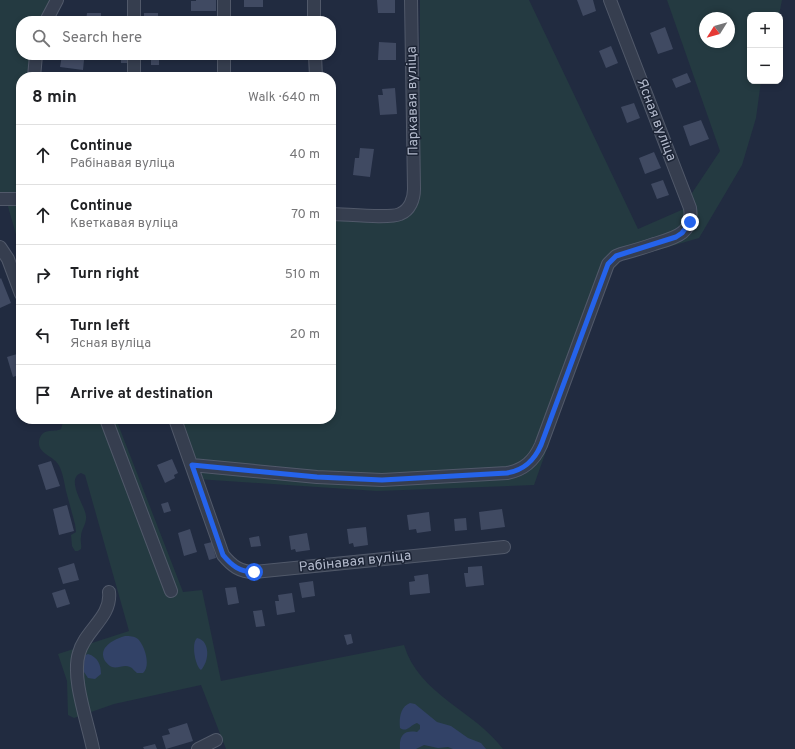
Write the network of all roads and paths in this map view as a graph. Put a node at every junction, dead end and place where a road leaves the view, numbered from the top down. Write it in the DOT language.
graph roads {
  1 [pos="57,0"];
  2 [pos="134,0"];
  3 [pos="224,0"];
  4 [pos="314,0"];
  5 [pos="411,0"];
  6 [pos="610,0"];
  7 [pos="49,16"];
  8 [pos="134,16"];
  9 [pos="224,16"];
  10 [pos="314,16"];
  11 [pos="36,60"];
  12 [pos="134,60"];
  13 [pos="224,60"];
  14 [pos="315,60"];
  15 [pos="34,72"];
  16 [pos="134,72"];
  17 [pos="224,72"];
  18 [pos="316,72"];
  19 [pos="0,199"];
  20 [pos="16,199"];
  21 [pos="336,214"];
  22 [pos="0,247"];
  23 [pos="16,281"];
  24 [pos="108,424"];
  25 [pos="177,424"];
  26 [pos="192,465"];
  27 [pos="504,547"];
  28 [pos="172,591"];
  29 [pos="109,592"];
  30 [pos="216,740"];
  31 [pos="93,749"];
  32 [pos="198,749"];
  1 -- 7 [label="street"];
  2 -- 8 [label="street"];
  3 -- 9 [label="street"];
  4 -- 10 [label="street"];
  5 -- 21 [label="street, Паркавая вуліца"];
  6 -- 26 [label="street, Ясная вуліца"];
  11 -- 15 [label="street"];
  12 -- 16 [label="street"];
  13 -- 17 [label="street"];
  14 -- 18 [label="street"];
  19 -- 20 [label="street"];
  22 -- 23 [label="street"];
  24 -- 28 [label="street"];
  25 -- 26 [label="street, Рабінавая вуліца"];
  26 -- 27 [label="street, Рабінавая вуліца"];
  29 -- 31 [label="street"];
  30 -- 32 [label="street"];
}
